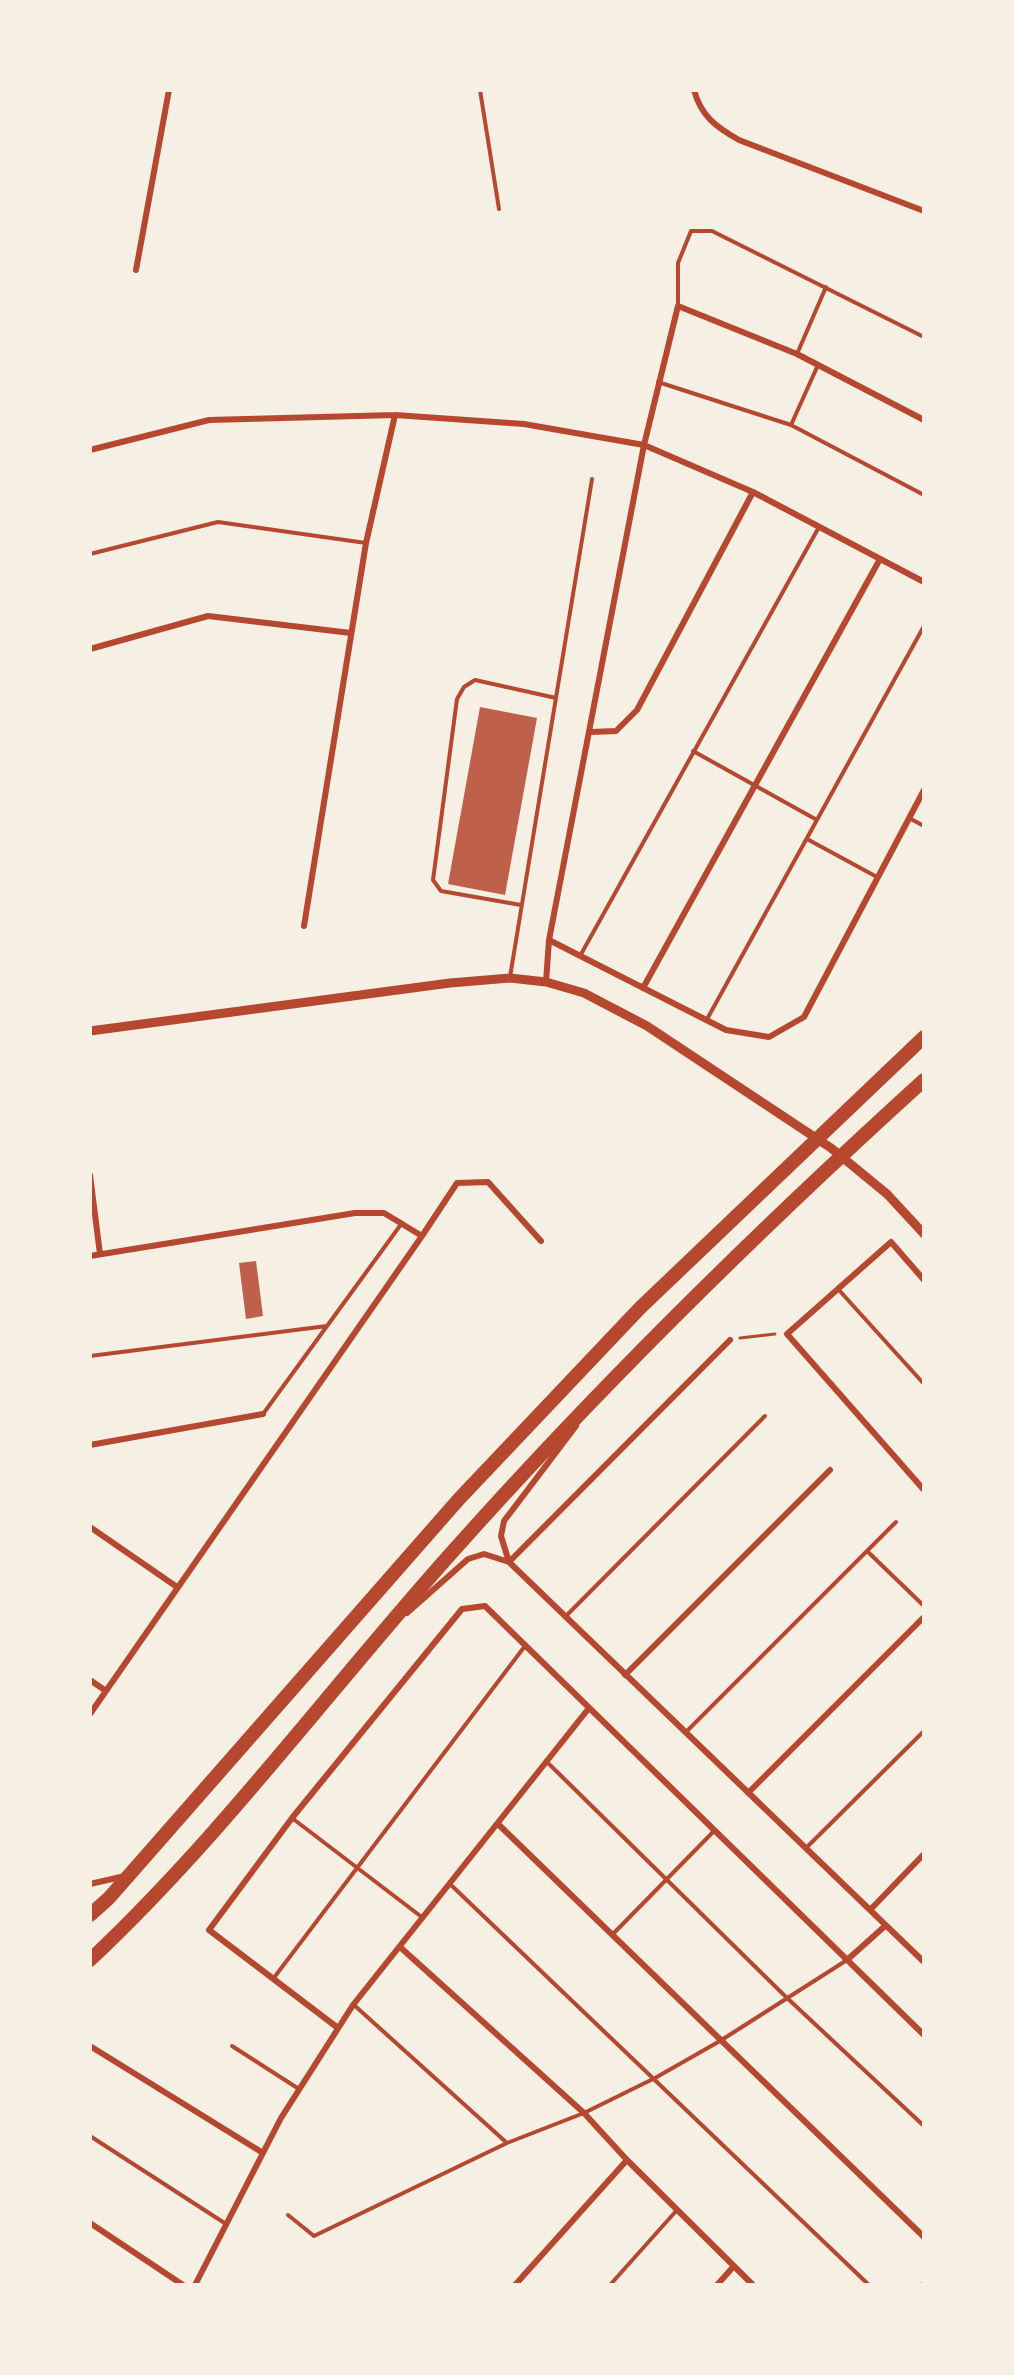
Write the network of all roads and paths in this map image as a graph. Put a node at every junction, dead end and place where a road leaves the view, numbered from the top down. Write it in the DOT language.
graph roads {
  1 [pos="169,90"];
  2 [pos="480,90"];
  3 [pos="694,90"];
  4 [pos="499,209"];
  5 [pos="924,211"];
  6 [pos="136,270"];
  7 [pos="826,286"];
  8 [pos="678,306"];
  9 [pos="924,337"];
  10 [pos="797,354"];
  11 [pos="819,364"];
  12 [pos="658,382"];
  13 [pos="395,415"];
  14 [pos="924,420"];
  15 [pos="791,425"];
  16 [pos="644,445"];
  17 [pos="90,450"];
  18 [pos="592,479"];
  19 [pos="753,492"];
  20 [pos="924,495"];
  21 [pos="819,527"];
  22 [pos="366,543"];
  23 [pos="90,554"];
  24 [pos="880,559"];
  25 [pos="924,582"];
  26 [pos="924,626"];
  27 [pos="351,633"];
  28 [pos="90,649"];
  29 [pos="556,698"];
  30 [pos="591,732"];
  31 [pos="693,751"];
  32 [pos="755,785"];
  33 [pos="924,790"];
  34 [pos="909,818"];
  35 [pos="817,820"];
  36 [pos="924,826"];
  37 [pos="807,838"];
  38 [pos="878,878"];
  39 [pos="521,905"];
  40 [pos="304,926"];
  41 [pos="549,940"];
  42 [pos="580,956"];
  43 [pos="510,978"];
  44 [pos="546,982"];
  45 [pos="643,988"];
  46 [pos="706,1021"];
  47 [pos="90,1030"];
  48 [pos="924,1037"];
  49 [pos="924,1080"];
  50 [pos="90,1175"];
  51 [pos="403,1222"];
  52 [pos="924,1234"];
  53 [pos="422,1236"];
  54 [pos="541,1242"];
  55 [pos="100,1254"];
  56 [pos="90,1256"];
  57 [pos="924,1281"];
  58 [pos="838,1289"];
  59 [pos="327,1326"];
  60 [pos="788,1334"];
  61 [pos="730,1340"];
  62 [pos="90,1356"];
  63 [pos="615,1375"];
  64 [pos="924,1384"];
  65 [pos="263,1414"];
  66 [pos="765,1416"];
  67 [pos="90,1445"];
  68 [pos="830,1470"];
  69 [pos="924,1490"];
  70 [pos="896,1522"];
  71 [pos="90,1527"];
  72 [pos="867,1551"];
  73 [pos="508,1562"];
  74 [pos="177,1587"];
  75 [pos="924,1606"];
  76 [pos="565,1617"];
  77 [pos="924,1617"];
  78 [pos="376,1640"];
  79 [pos="525,1646"];
  80 [pos="625,1675"];
  81 [pos="90,1680"];
  82 [pos="106,1691"];
  83 [pos="589,1708"];
  84 [pos="90,1714"];
  85 [pos="924,1731"];
  86 [pos="686,1733"];
  87 [pos="547,1762"];
  88 [pos="748,1793"];
  89 [pos="292,1818"];
  90 [pos="498,1824"];
  91 [pos="715,1831"];
  92 [pos="805,1848"];
  93 [pos="924,1854"];
  94 [pos="357,1868"];
  95 [pos="129,1875"];
  96 [pos="667,1879"];
  97 [pos="90,1884"];
  98 [pos="450,1884"];
  99 [pos="870,1910"];
  100 [pos="90,1915"];
  101 [pos="424,1918"];
  102 [pos="885,1926"];
  103 [pos="612,1935"];
  104 [pos="400,1947"];
  105 [pos="90,1960"];
  106 [pos="847,1960"];
  107 [pos="924,1962"];
  108 [pos="273,1979"];
  109 [pos="786,1997"];
  110 [pos="354,2005"];
  111 [pos="338,2028"];
  112 [pos="924,2035"];
  113 [pos="720,2041"];
  114 [pos="90,2046"];
  115 [pos="232,2046"];
  116 [pos="655,2078"];
  117 [pos="299,2090"];
  118 [pos="584,2113"];
  119 [pos="924,2126"];
  120 [pos="90,2136"];
  121 [pos="507,2143"];
  122 [pos="263,2153"];
  123 [pos="627,2160"];
  124 [pos="677,2210"];
  125 [pos="288,2215"];
  126 [pos="90,2223"];
  127 [pos="226,2225"];
  128 [pos="924,2237"];
  129 [pos="734,2266"];
  130 [pos="183,2285"];
  131 [pos="195,2285"];
  132 [pos="514,2285"];
  133 [pos="610,2285"];
  134 [pos="717,2285"];
  135 [pos="753,2285"];
  136 [pos="870,2285"];
  1 -- 6 [label="street"];
  2 -- 4 [label="lane"];
  3 -- 5 [label="street"];
  7 -- 8 [label="lane"];
  7 -- 9 [label="lane"];
  7 -- 10 [label="lane"];
  8 -- 10 [label="street"];
  8 -- 12 [label="street"];
  10 -- 11 [label="street"];
  11 -- 14 [label="street"];
  11 -- 15 [label="lane"];
  12 -- 15 [label="lane"];
  12 -- 16 [label="street"];
  13 -- 16 [label="street"];
  13 -- 17 [label="street"];
  13 -- 22 [label="street"];
  15 -- 20 [label="lane"];
  16 -- 19 [label="street"];
  16 -- 30 [label="street"];
  18 -- 29 [label="lane"];
  19 -- 21 [label="street"];
  19 -- 30 [label="street"];
  21 -- 24 [label="street"];
  21 -- 31 [label="lane"];
  22 -- 23 [label="lane"];
  22 -- 27 [label="street"];
  24 -- 25 [label="street"];
  24 -- 32 [label="street"];
  26 -- 35 [label="lane"];
  27 -- 28 [label="street"];
  27 -- 40 [label="street"];
  29 -- 39 [label="lane"];
  29 -- 39 [label="lane"];
  30 -- 41 [label="street"];
  31 -- 32 [label="lane"];
  31 -- 42 [label="lane"];
  32 -- 35 [label="lane"];
  32 -- 45 [label="street"];
  33 -- 34 [label="street"];
  34 -- 36 [label="lane"];
  34 -- 38 [label="street"];
  35 -- 37 [label="lane"];
  37 -- 38 [label="lane"];
  37 -- 46 [label="lane"];
  38 -- 46 [label="street"];
  39 -- 43 [label="lane"];
  41 -- 42 [label="street"];
  41 -- 44 [label="street"];
  42 -- 45 [label="street"];
  43 -- 44 [label="street"];
  43 -- 47 [label="street"];
  44 -- 52 [label="street"];
  45 -- 46 [label="street"];
  48 -- 95 [label="highway"];
  49 -- 63 [label="highway"];
  50 -- 55 [label="street"];
  51 -- 53 [label="street"];
  51 -- 55 [label="street"];
  51 -- 59 [label="lane"];
  53 -- 54 [label="street"];
  53 -- 74 [label="street"];
  55 -- 56 [label="street"];
  57 -- 58 [label="street"];
  58 -- 60 [label="street"];
  58 -- 64 [label="lane"];
  59 -- 62 [label="lane"];
  59 -- 65 [label="lane"];
  60 -- 61 [label="path"];
  60 -- 69 [label="street"];
  61 -- 73 [label="street"];
  63 -- 73 [label="street"];
  63 -- 78 [label="highway"];
  65 -- 67 [label="street"];
  66 -- 76 [label="lane"];
  68 -- 80 [label="street"];
  70 -- 72 [label="lane"];
  71 -- 74 [label="street"];
  72 -- 75 [label="lane"];
  72 -- 86 [label="lane"];
  73 -- 76 [label="street"];
  73 -- 78 [label="street"];
  74 -- 82 [label="street"];
  76 -- 80 [label="street"];
  77 -- 88 [label="street"];
  78 -- 105 [label="highway"];
  79 -- 83 [label="street"];
  79 -- 89 [label="street"];
  79 -- 94 [label="lane"];
  80 -- 86 [label="street"];
  81 -- 82 [label="street"];
  82 -- 84 [label="street"];
  83 -- 87 [label="street"];
  83 -- 91 [label="street"];
  85 -- 92 [label="lane"];
  86 -- 88 [label="street"];
  87 -- 90 [label="street"];
  87 -- 96 [label="lane"];
  88 -- 92 [label="street"];
  89 -- 94 [label="lane"];
  89 -- 108 [label="street"];
  90 -- 98 [label="street"];
  90 -- 103 [label="street"];
  91 -- 96 [label="lane"];
  91 -- 106 [label="street"];
  92 -- 99 [label="street"];
  93 -- 99 [label="street"];
  94 -- 101 [label="lane"];
  94 -- 108 [label="lane"];
  95 -- 97 [label="street"];
  95 -- 100 [label="highway"];
  96 -- 103 [label="lane"];
  96 -- 109 [label="lane"];
  98 -- 101 [label="street"];
  98 -- 116 [label="lane"];
  99 -- 102 [label="street"];
  101 -- 104 [label="street"];
  102 -- 106 [label="street"];
  102 -- 107 [label="street"];
  103 -- 113 [label="street"];
  104 -- 110 [label="street"];
  104 -- 118 [label="street"];
  106 -- 109 [label="lane"];
  106 -- 112 [label="street"];
  108 -- 111 [label="street"];
  109 -- 113 [label="lane"];
  109 -- 119 [label="lane"];
  110 -- 111 [label="street"];
  110 -- 121 [label="lane"];
  111 -- 117 [label="street"];
  113 -- 116 [label="lane"];
  113 -- 128 [label="street"];
  114 -- 122 [label="street"];
  115 -- 117 [label="lane"];
  116 -- 118 [label="lane"];
  116 -- 136 [label="lane"];
  117 -- 122 [label="street"];
  118 -- 121 [label="lane"];
  118 -- 123 [label="street"];
  120 -- 127 [label="lane"];
  121 -- 125 [label="lane"];
  122 -- 127 [label="street"];
  123 -- 124 [label="street"];
  123 -- 132 [label="street"];
  124 -- 129 [label="street"];
  124 -- 133 [label="lane"];
  126 -- 130 [label="street"];
  127 -- 131 [label="street"];
  129 -- 134 [label="street"];
  129 -- 135 [label="street"];
}
